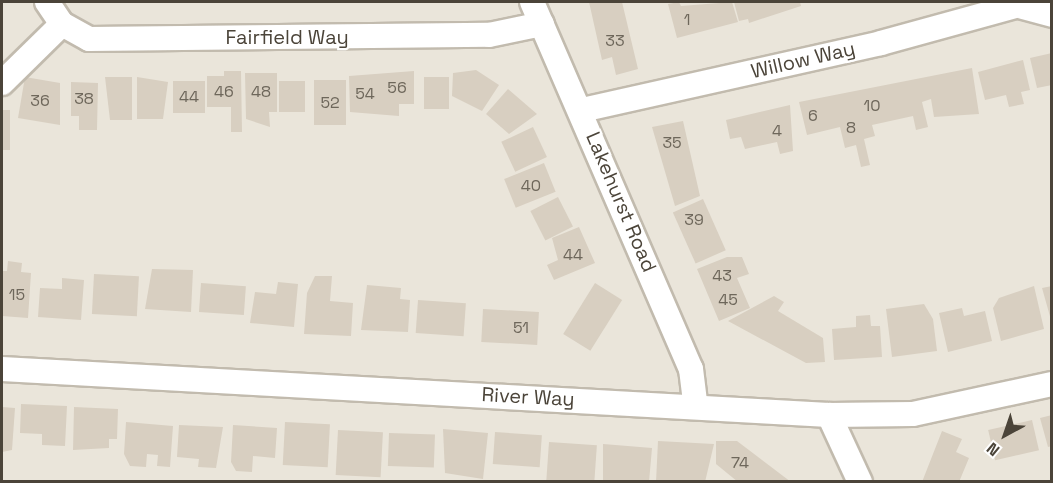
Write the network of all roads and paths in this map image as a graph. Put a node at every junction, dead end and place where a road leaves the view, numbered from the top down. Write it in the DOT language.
graph roads {
  1 [pos="47,2"];
  2 [pos="532,2"];
  3 [pos="1026,4"];
  4 [pos="1052,15"];
  5 [pos="62,24"];
  6 [pos="542,24"];
  7 [pos="2,83"];
  8 [pos="582,110"];
  9 [pos="2,369"];
  10 [pos="1052,384"];
  11 [pos="696,407"];
  12 [pos="829,415"];
  13 [pos="860,482"];
  1 -- 5 [label="street, Fairfield Way"];
  2 -- 6 [label="street, Lakehurst Road"];
  3 -- 4 [label="street, Willow Way"];
  3 -- 8 [label="street, Willow Way"];
  5 -- 6 [label="street, Fairfield Way"];
  5 -- 7 [label="street"];
  6 -- 8 [label="street, Lakehurst Road"];
  8 -- 11 [label="street, Lakehurst Road"];
  9 -- 11 [label="street, River Way"];
  10 -- 12 [label="street, River Way"];
  11 -- 12 [label="street, River Way"];
  12 -- 13 [label="street"];
}
